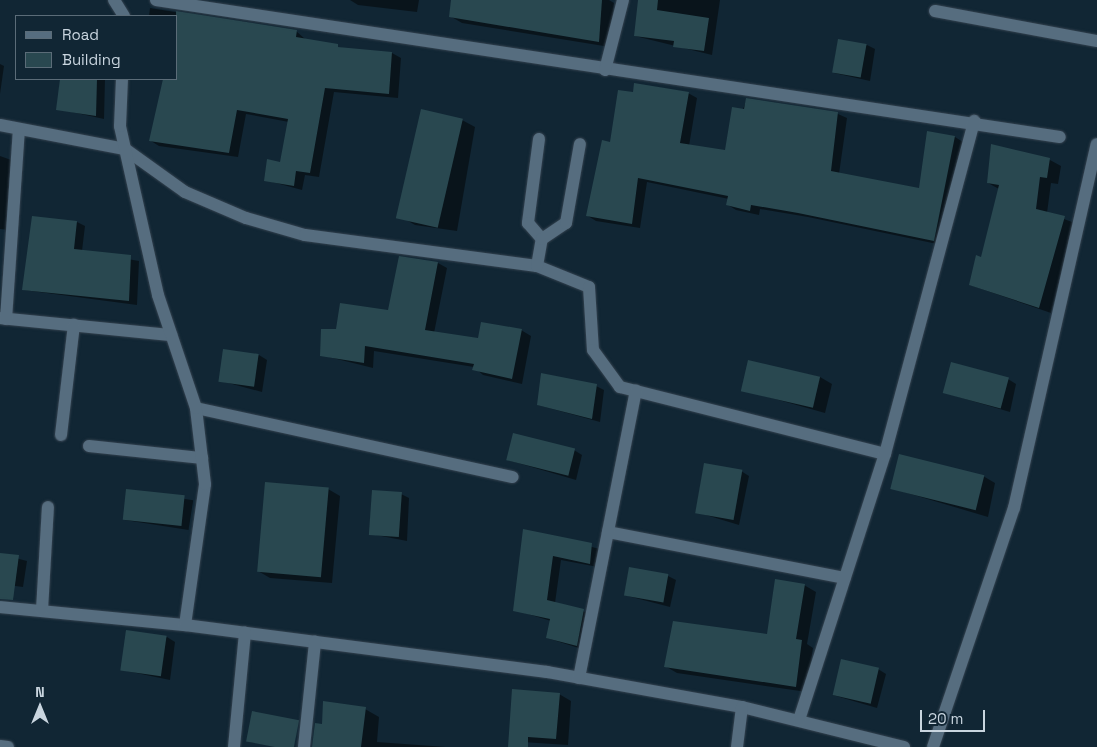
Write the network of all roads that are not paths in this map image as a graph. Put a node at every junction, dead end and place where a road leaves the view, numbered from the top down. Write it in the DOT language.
graph roads {
  1 [pos="114,0"];
  2 [pos="156,0"];
  3 [pos="623,0"];
  4 [pos="935,11"];
  5 [pos="123,15"];
  6 [pos="1097,41"];
  7 [pos="605,70"];
  8 [pos="122,80"];
  9 [pos="974,121"];
  10 [pos="0,125"];
  11 [pos="19,129"];
  12 [pos="1060,138"];
  13 [pos="539,139"];
  14 [pos="580,144"];
  15 [pos="1097,144"];
  16 [pos="125,149"];
  17 [pos="542,239"];
  18 [pos="537,266"];
  19 [pos="3,318"];
  20 [pos="74,325"];
  21 [pos="172,335"];
  22 [pos="636,391"];
  23 [pos="196,408"];
  24 [pos="61,435"];
  25 [pos="89,446"];
  26 [pos="885,454"];
  27 [pos="202,458"];
  28 [pos="513,477"];
  29 [pos="48,507"];
  30 [pos="608,532"];
  31 [pos="845,578"];
  32 [pos="0,607"];
  33 [pos="42,610"];
  34 [pos="185,625"];
  35 [pos="245,633"];
  36 [pos="314,642"];
  37 [pos="579,678"];
  38 [pos="742,707"];
  39 [pos="799,720"];
  40 [pos="0,746"];
  41 [pos="8,747"];
  42 [pos="234,747"];
  43 [pos="304,747"];
  44 [pos="737,747"];
  45 [pos="904,747"];
  46 [pos="933,747"];
  1 -- 5 [label="street"];
  2 -- 7 [label="street"];
  3 -- 7 [label="street"];
  4 -- 6 [label="street"];
  7 -- 9 [label="street"];
  8 -- 16 [label="street"];
  9 -- 12 [label="street"];
  9 -- 26 [label="street"];
  10 -- 11 [label="street"];
  11 -- 16 [label="street"];
  11 -- 19 [label="street"];
  13 -- 17 [label="street"];
  14 -- 17 [label="street"];
  15 -- 46 [label="street"];
  16 -- 18 [label="street"];
  16 -- 21 [label="street"];
  17 -- 18 [label="street"];
  18 -- 22 [label="street"];
  19 -- 20 [label="street"];
  20 -- 21 [label="street"];
  20 -- 24 [label="street"];
  21 -- 23 [label="street"];
  22 -- 26 [label="street"];
  22 -- 30 [label="street"];
  23 -- 27 [label="street"];
  23 -- 28 [label="street"];
  25 -- 27 [label="street"];
  26 -- 31 [label="street"];
  27 -- 34 [label="street"];
  29 -- 33 [label="street"];
  30 -- 31 [label="street"];
  30 -- 37 [label="street"];
  31 -- 39 [label="street"];
  32 -- 33 [label="street"];
  33 -- 34 [label="street"];
  34 -- 35 [label="street"];
  35 -- 36 [label="street"];
  35 -- 42 [label="street"];
  36 -- 37 [label="street"];
  36 -- 43 [label="street"];
  37 -- 38 [label="street"];
  38 -- 39 [label="street"];
  38 -- 44 [label="street"];
  39 -- 45 [label="street"];
  40 -- 41 [label="street"];
}
